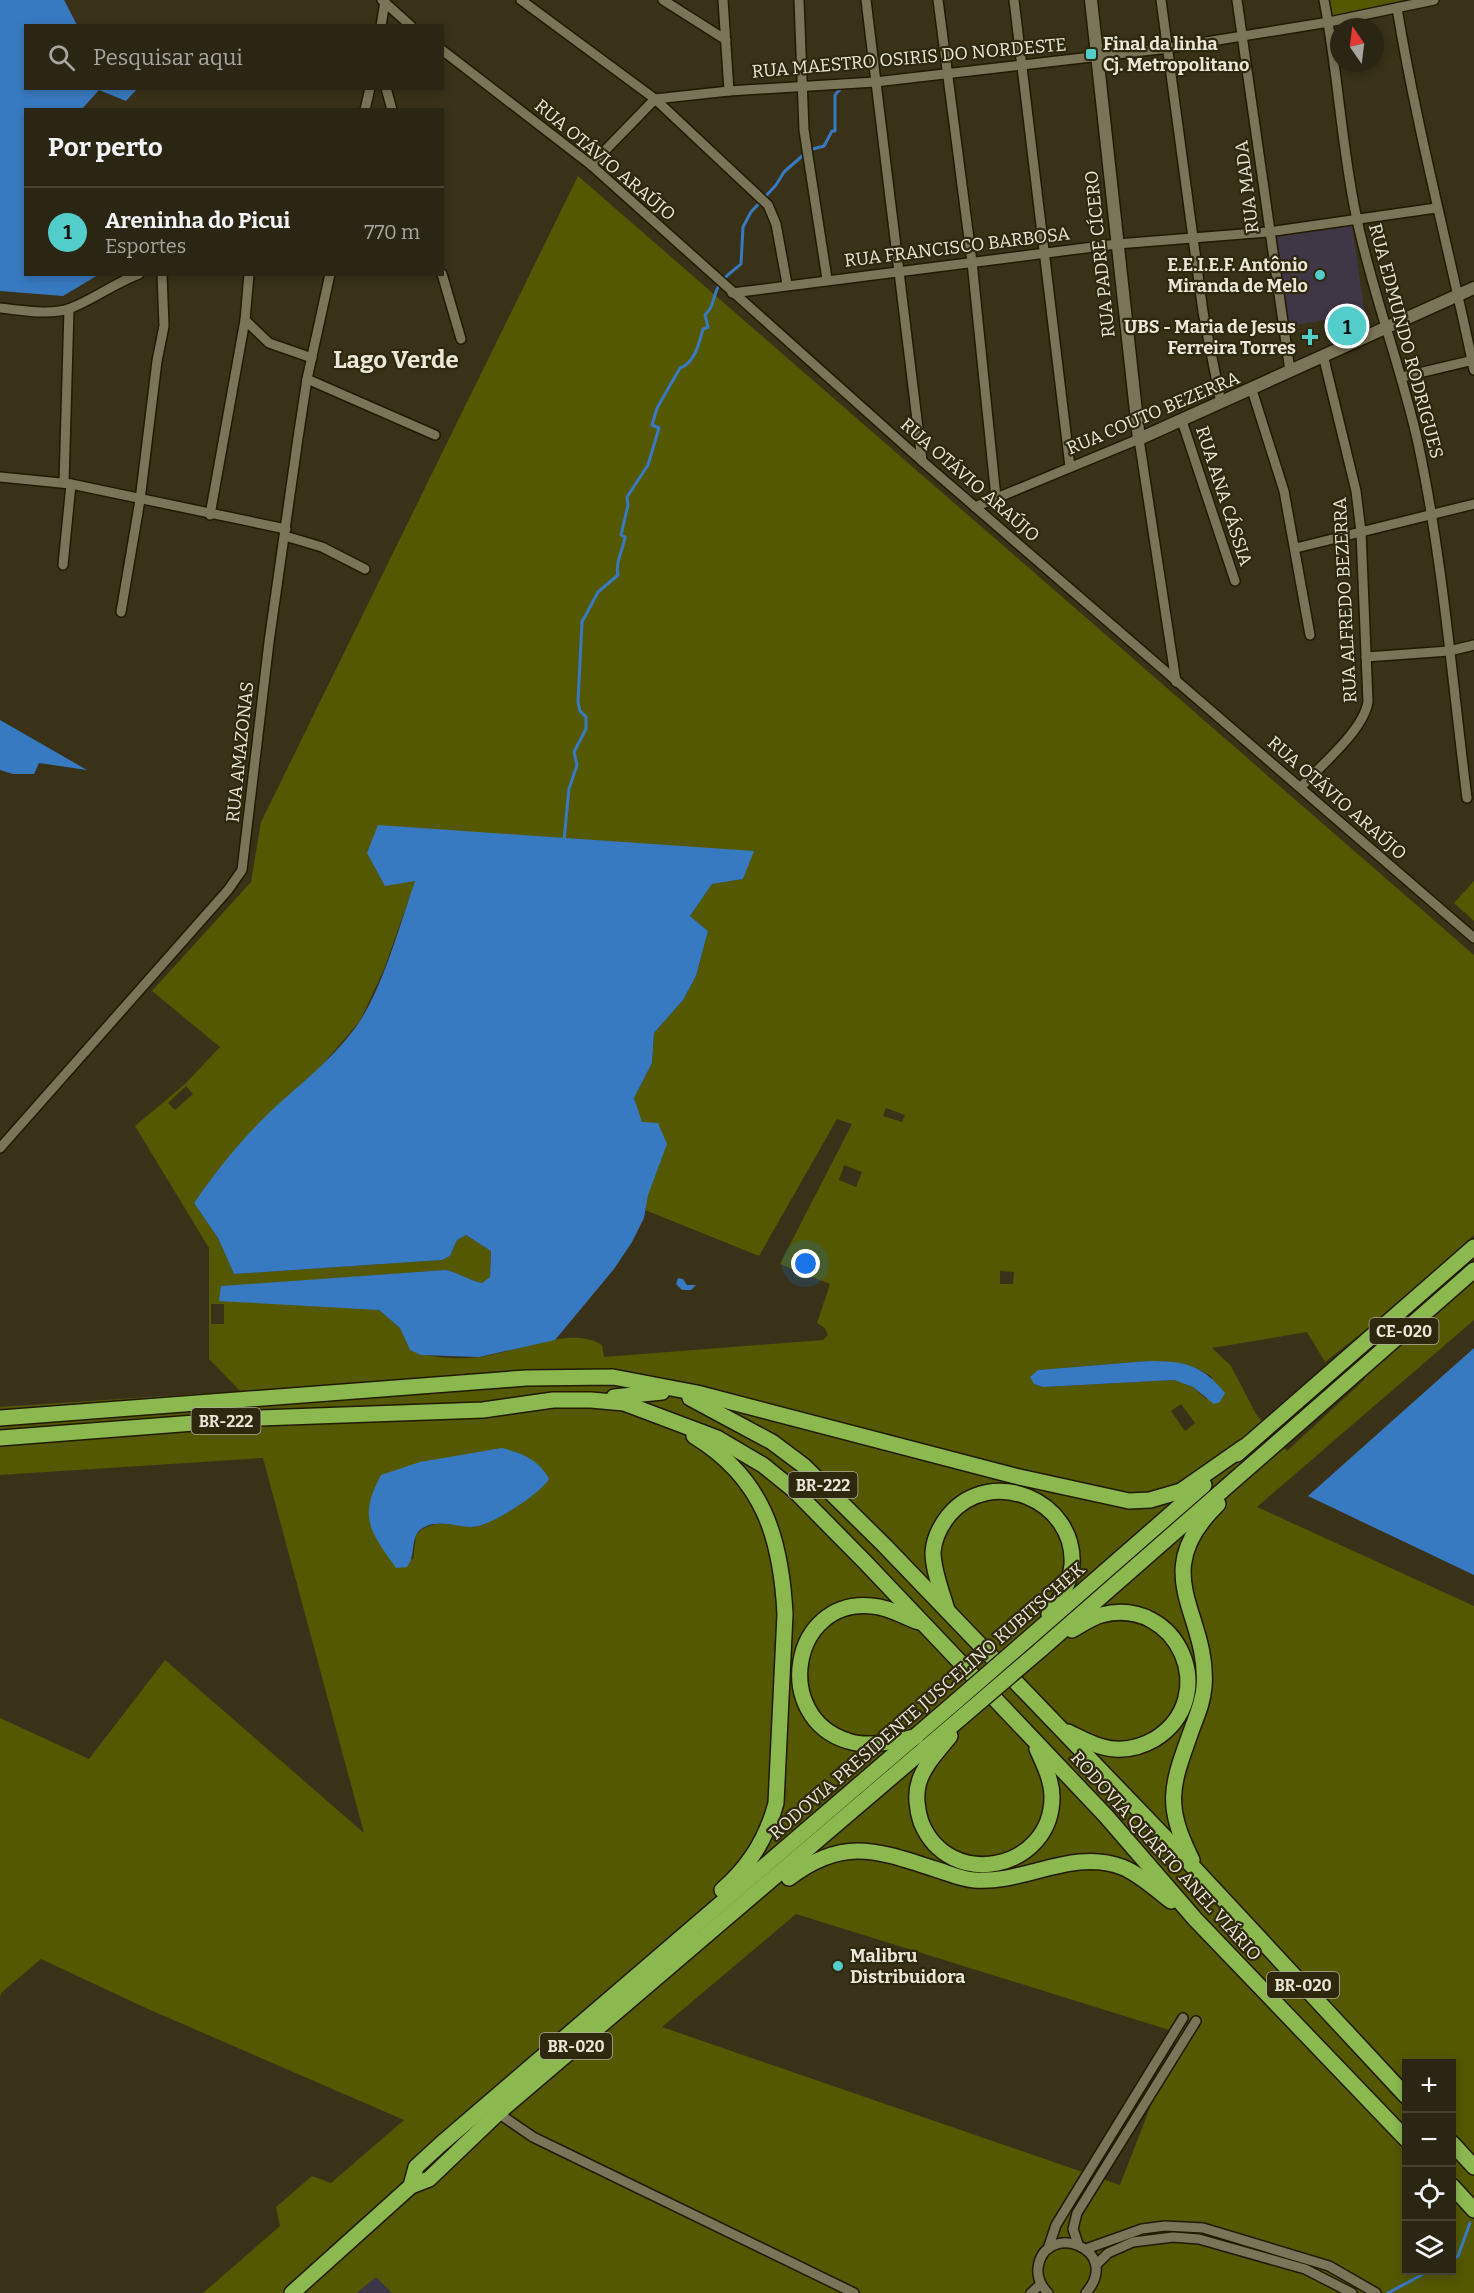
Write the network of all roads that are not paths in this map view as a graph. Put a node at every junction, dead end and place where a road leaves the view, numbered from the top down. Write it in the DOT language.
graph roads {
  1 [pos="521,0"];
  2 [pos="663,0"];
  3 [pos="723,0"];
  4 [pos="799,0"];
  5 [pos="866,0"];
  6 [pos="938,0"];
  7 [pos="1014,0"];
  8 [pos="1091,0"];
  9 [pos="1161,0"];
  10 [pos="1237,0"];
  11 [pos="1324,0"];
  12 [pos="1434,0"];
  13 [pos="384,1"];
  14 [pos="1397,8"];
  15 [pos="1329,22"];
  16 [pos="381,24"];
  17 [pos="409,24"];
  18 [pos="1243,35"];
  19 [pos="726,40"];
  20 [pos="1169,48"];
  21 [pos="444,52"];
  22 [pos="1097,57"];
  23 [pos="1022,65"];
  24 [pos="950,74"];
  25 [pos="875,82"];
  26 [pos="804,86"];
  27 [pos="370,90"];
  28 [pos="387,90"];
  29 [pos="729,91"];
  30 [pos="655,99"];
  31 [pos="365,108"];
  32 [pos="391,108"];
  33 [pos="591,165"];
  34 [pos="1436,208"];
  35 [pos="1357,218"];
  36 [pos="1268,232"];
  37 [pos="1193,239"];
  38 [pos="1117,244"];
  39 [pos="1043,253"];
  40 [pos="972,262"];
  41 [pos="897,271"];
  42 [pos="134,276"];
  43 [pos="162,276"];
  44 [pos="249,276"];
  45 [pos="330,276"];
  46 [pos="443,276"];
  47 [pos="827,279"];
  48 [pos="788,284"];
  49 [pos="1474,288"];
  50 [pos="732,293"];
  51 [pos="1460,295"];
  52 [pos="0,308"];
  53 [pos="69,309"];
  54 [pos="244,320"];
  55 [pos="1386,328"];
  56 [pos="461,339"];
  57 [pos="1323,355"];
  58 [pos="312,358"];
  59 [pos="1473,364"];
  60 [pos="1290,371"];
  61 [pos="1402,377"];
  62 [pos="308,379"];
  63 [pos="1252,390"];
  64 [pos="1221,404"];
  65 [pos="1182,422"];
  66 [pos="435,435"];
  67 [pos="1138,439"];
  68 [pos="922,461"];
  69 [pos="1070,467"];
  70 [pos="0,477"];
  71 [pos="67,484"];
  72 [pos="996,498"];
  73 [pos="140,500"];
  74 [pos="1474,504"];
  75 [pos="975,507"];
  76 [pos="1432,514"];
  77 [pos="210,515"];
  78 [pos="1361,532"];
  79 [pos="285,533"];
  80 [pos="1296,548"];
  81 [pos="63,565"];
  82 [pos="365,569"];
  83 [pos="1235,581"];
  84 [pos="121,612"];
  85 [pos="1310,635"];
  86 [pos="1474,645"];
  87 [pos="1449,651"];
  88 [pos="1366,657"];
  89 [pos="1176,682"];
  90 [pos="1301,787"];
  91 [pos="1467,798"];
  92 [pos="1474,938"];
  93 [pos="0,1148"];
  94 [pos="1474,1247"];
  95 [pos="1474,1270"];
  96 [pos="673,1390"];
  97 [pos="591,1400"];
  98 [pos="658,1414"];
  99 [pos="0,1418"];
  100 [pos="0,1438"];
  101 [pos="1244,1447"];
  102 [pos="1242,1472"];
  103 [pos="948,1613"];
  104 [pos="923,1624"];
  105 [pos="1034,1634"];
  106 [pos="1041,1649"];
  107 [pos="958,1714"];
  108 [pos="1057,1726"];
  109 [pos="916,1737"];
  110 [pos="1033,1739"];
  111 [pos="1199,1874"];
  112 [pos="743,1906"];
  113 [pos="1195,1919"];
  114 [pos="686,1932"];
  115 [pos="1183,2018"];
  116 [pos="1196,2021"];
  117 [pos="1402,2091"];
  118 [pos="498,2113"];
  119 [pos="1402,2134"];
  120 [pos="1456,2147"];
  121 [pos="1474,2167"];
  122 [pos="411,2186"];
  123 [pos="1456,2190"];
  124 [pos="1474,2210"];
  125 [pos="1082,2247"];
  126 [pos="1048,2249"];
  127 [pos="1096,2265"];
  128 [pos="1041,2284"];
  129 [pos="292,2293"];
  130 [pos="854,2293"];
  131 [pos="1031,2293"];
  132 [pos="1048,2293"];
  133 [pos="1087,2293"];
  134 [pos="1352,2293"];
  135 [pos="1376,2293"];
  1 -- 30 [label="street"];
  2 -- 19 [label="street"];
  3 -- 19 [label="street"];
  4 -- 26 [label="street"];
  5 -- 25 [label="street"];
  6 -- 24 [label="street"];
  7 -- 23 [label="street"];
  8 -- 22 [label="street, RUA PADRE CÍCERO"];
  9 -- 20 [label="street"];
  10 -- 18 [label="street, RUA MADA"];
  11 -- 15 [label="street, RUA EDMUNDO RODRIGUES"];
  12 -- 14 [label="street, RUA MAESTRO OSIRIS DO NORDESTE"];
  13 -- 16 [label="street"];
  13 -- 17 [label="street"];
  14 -- 15 [label="street, RUA MAESTRO OSIRIS DO NORDESTE"];
  14 -- 34 [label="street"];
  15 -- 18 [label="street, RUA MAESTRO OSIRIS DO NORDESTE"];
  15 -- 35 [label="street, RUA EDMUNDO RODRIGUES"];
  18 -- 20 [label="street, RUA MAESTRO OSIRIS DO NORDESTE"];
  18 -- 36 [label="street, RUA MADA"];
  19 -- 29 [label="street"];
  20 -- 22 [label="street, RUA MAESTRO OSIRIS DO NORDESTE"];
  20 -- 37 [label="street"];
  21 -- 33 [label="street, RUA OTÁVIO ARAÚJO"];
  22 -- 23 [label="street, RUA MAESTRO OSIRIS DO NORDESTE"];
  22 -- 38 [label="street, RUA PADRE CÍCERO"];
  23 -- 24 [label="street, RUA MAESTRO OSIRIS DO NORDESTE"];
  23 -- 39 [label="street"];
  24 -- 25 [label="street, RUA MAESTRO OSIRIS DO NORDESTE"];
  24 -- 40 [label="street"];
  25 -- 26 [label="street, RUA MAESTRO OSIRIS DO NORDESTE"];
  25 -- 41 [label="street"];
  26 -- 29 [label="street, RUA MAESTRO OSIRIS DO NORDESTE"];
  26 -- 47 [label="street"];
  27 -- 31 [label="street"];
  28 -- 32 [label="street"];
  29 -- 30 [label="street, RUA MAESTRO OSIRIS DO NORDESTE"];
  30 -- 33 [label="street"];
  30 -- 48 [label="street"];
  33 -- 50 [label="street, RUA OTÁVIO ARAÚJO"];
  34 -- 35 [label="street, RUA FRANCISCO BARBOSA"];
  34 -- 51 [label="street"];
  35 -- 36 [label="street, RUA FRANCISCO BARBOSA"];
  35 -- 55 [label="street, RUA EDMUNDO RODRIGUES"];
  36 -- 37 [label="street, RUA FRANCISCO BARBOSA"];
  36 -- 60 [label="street, RUA MADA"];
  37 -- 38 [label="street, RUA FRANCISCO BARBOSA"];
  37 -- 64 [label="street"];
  38 -- 39 [label="street, RUA FRANCISCO BARBOSA"];
  38 -- 67 [label="street, RUA PADRE CÍCERO"];
  39 -- 40 [label="street, RUA FRANCISCO BARBOSA"];
  39 -- 69 [label="street"];
  40 -- 41 [label="street, RUA FRANCISCO BARBOSA"];
  40 -- 72 [label="street"];
  41 -- 47 [label="street, RUA FRANCISCO BARBOSA"];
  41 -- 68 [label="street"];
  42 -- 53 [label="street"];
  43 -- 73 [label="street"];
  44 -- 54 [label="street"];
  45 -- 58 [label="street, RUA AMAZONAS"];
  46 -- 56 [label="street"];
  47 -- 48 [label="street, RUA FRANCISCO BARBOSA"];
  48 -- 50 [label="street, RUA FRANCISCO BARBOSA"];
  49 -- 51 [label="street, RUA COUTO BEZERRA"];
  50 -- 68 [label="street, RUA OTÁVIO ARAÚJO"];
  51 -- 55 [label="street, RUA COUTO BEZERRA"];
  51 -- 59 [label="street"];
  52 -- 53 [label="street"];
  53 -- 71 [label="street"];
  54 -- 58 [label="street"];
  54 -- 77 [label="street"];
  55 -- 57 [label="street, RUA COUTO BEZERRA"];
  55 -- 61 [label="street, RUA EDMUNDO RODRIGUES"];
  57 -- 60 [label="street, RUA COUTO BEZERRA"];
  57 -- 78 [label="street, RUA ALFREDO BEZERRA"];
  58 -- 62 [label="street, RUA AMAZONAS"];
  59 -- 61 [label="street"];
  60 -- 63 [label="street, RUA COUTO BEZERRA"];
  61 -- 76 [label="street, RUA EDMUNDO RODRIGUES"];
  62 -- 66 [label="street"];
  62 -- 79 [label="street, RUA AMAZONAS"];
  63 -- 64 [label="street, RUA COUTO BEZERRA"];
  63 -- 80 [label="street"];
  64 -- 65 [label="street, RUA COUTO BEZERRA"];
  65 -- 67 [label="street, RUA COUTO BEZERRA"];
  65 -- 83 [label="street, RUA ANA CÁSSIA"];
  67 -- 69 [label="street, RUA COUTO BEZERRA"];
  67 -- 89 [label="street, RUA PADRE CÍCERO"];
  68 -- 75 [label="street, RUA OTÁVIO ARAÚJO"];
  69 -- 72 [label="street, RUA COUTO BEZERRA"];
  70 -- 71 [label="street"];
  71 -- 73 [label="street"];
  71 -- 81 [label="street"];
  72 -- 75 [label="street, RUA COUTO BEZERRA"];
  73 -- 77 [label="street"];
  73 -- 84 [label="street"];
  74 -- 76 [label="street"];
  75 -- 89 [label="street, RUA OTÁVIO ARAÚJO"];
  76 -- 78 [label="street"];
  76 -- 87 [label="street, RUA EDMUNDO RODRIGUES"];
  77 -- 79 [label="street"];
  78 -- 80 [label="street"];
  78 -- 88 [label="street, RUA ALFREDO BEZERRA"];
  79 -- 82 [label="street"];
  79 -- 93 [label="street, RUA AMAZONAS"];
  80 -- 85 [label="street"];
  86 -- 87 [label="street"];
  87 -- 88 [label="street"];
  87 -- 91 [label="street, RUA EDMUNDO RODRIGUES"];
  88 -- 90 [label="street, RUA ALFREDO BEZERRA"];
  89 -- 90 [label="street, RUA OTÁVIO ARAÚJO"];
  90 -- 92 [label="street, RUA OTÁVIO ARAÚJO"];
  94 -- 101 [label="highway, RODOVIA PRESIDENTE JUSCELINO KUBITSCHEK / CE-020"];
  95 -- 102 [label="highway, RODOVIA PRESIDENTE JUSCELINO KUBITSCHEK / CE-020"];
  96 -- 97 [label="highway"];
  96 -- 99 [label="highway, BR-222"];
  96 -- 101 [label="highway"];
  96 -- 103 [label="highway, BR-222"];
  97 -- 98 [label="highway, BR-222"];
  97 -- 100 [label="highway, BR-222"];
  98 -- 104 [label="highway, BR-222"];
  98 -- 114 [label="highway"];
  101 -- 105 [label="highway, RODOVIA PRESIDENTE JUSCELINO KUBITSCHEK / BR-020"];
  102 -- 106 [label="highway, RODOVIA PRESIDENTE JUSCELINO KUBITSCHEK / BR-020"];
  102 -- 111 [label="highway"];
  103 -- 105 [label="highway"];
  103 -- 108 [label="highway, BR-222"];
  104 -- 109 [label="highway"];
  104 -- 110 [label="highway, RODOVIA QUARTO ANEL VIÁRIO / BR-020"];
  105 -- 107 [label="highway, RODOVIA PRESIDENTE JUSCELINO KUBITSCHEK / BR-020, bridge"];
  106 -- 107 [label="highway, RODOVIA PRESIDENTE JUSCELINO KUBITSCHEK / BR-020, bridge"];
  106 -- 108 [label="highway"];
  107 -- 109 [label="highway, RODOVIA PRESIDENTE JUSCELINO KUBITSCHEK / BR-020"];
  107 -- 110 [label="highway"];
  107 -- 112 [label="highway, RODOVIA PRESIDENTE JUSCELINO KUBITSCHEK / BR-020"];
  108 -- 111 [label="highway, BR-020"];
  109 -- 114 [label="highway, RODOVIA PRESIDENTE JUSCELINO KUBITSCHEK / BR-020"];
  110 -- 113 [label="highway, RODOVIA QUARTO ANEL VIÁRIO / BR-020"];
  111 -- 117 [label="highway, RODOVIA QUARTO ANEL VIÁRIO / BR-020"];
  112 -- 113 [label="highway"];
  112 -- 118 [label="highway, RODOVIA PRESIDENTE JUSCELINO KUBITSCHEK / BR-020"];
  113 -- 119 [label="highway, RODOVIA QUARTO ANEL VIÁRIO / BR-020"];
  114 -- 122 [label="highway, RODOVIA PRESIDENTE JUSCELINO KUBITSCHEK / BR-020"];
  115 -- 126 [label="street"];
  116 -- 125 [label="street"];
  118 -- 122 [label="highway, RODOVIA PRESIDENTE JUSCELINO KUBITSCHEK / BR-020"];
  118 -- 130 [label="street"];
  120 -- 121 [label="highway"];
  122 -- 129 [label="highway, RODOVIA PRESIDENTE JUSCELINO KUBITSCHEK / BR-020"];
  123 -- 124 [label="highway"];
  125 -- 126 [label="street"];
  125 -- 127 [label="street"];
  125 -- 135 [label="street"];
  126 -- 128 [label="street"];
  127 -- 133 [label="street"];
  127 -- 134 [label="street"];
  128 -- 131 [label="street"];
  128 -- 132 [label="street"];
}
